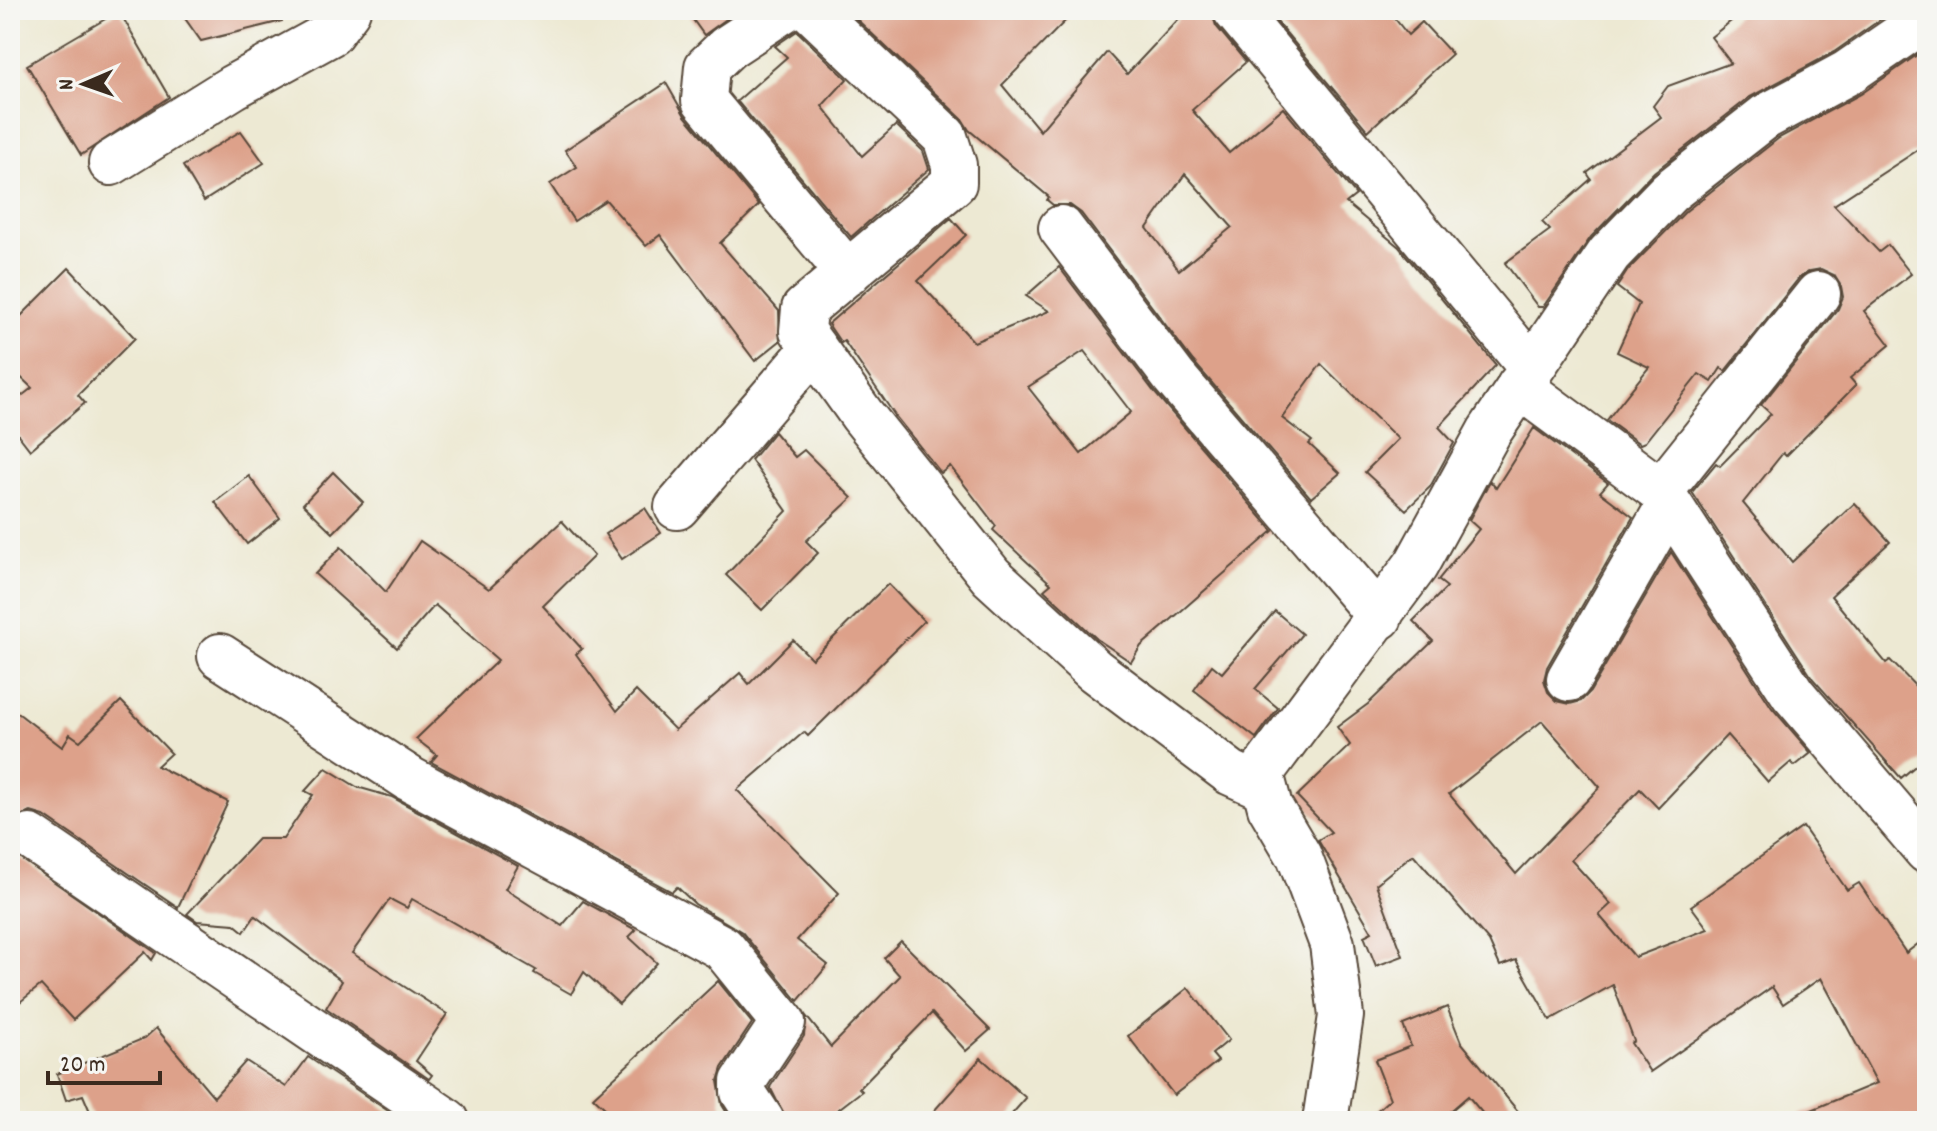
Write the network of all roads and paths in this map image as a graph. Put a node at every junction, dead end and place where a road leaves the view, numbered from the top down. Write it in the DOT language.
graph roads {
  1 [pos="348,10"];
  2 [pos="784,10"];
  3 [pos="811,10"];
  4 [pos="1235,10"];
  5 [pos="1927,18"];
  6 [pos="111,163"];
  7 [pos="1061,228"];
  8 [pos="848,273"];
  9 [pos="1818,294"];
  10 [pos="814,348"];
  11 [pos="1525,376"];
  12 [pos="1665,498"];
  13 [pos="677,507"];
  14 [pos="1380,617"];
  15 [pos="220,656"];
  16 [pos="1569,679"];
  17 [pos="1262,787"];
  18 [pos="30,837"];
  19 [pos="1927,851"];
  20 [pos="447,1121"];
  21 [pos="762,1121"];
  22 [pos="1325,1121"];
  1 -- 6 [label="street"];
  2 -- 8 [label="street"];
  3 -- 8 [label="street"];
  4 -- 11 [label="street"];
  5 -- 11 [label="street"];
  7 -- 14 [label="street"];
  8 -- 10 [label="street"];
  9 -- 12 [label="street"];
  10 -- 13 [label="street"];
  10 -- 17 [label="street"];
  11 -- 12 [label="street"];
  11 -- 14 [label="street"];
  12 -- 16 [label="street"];
  12 -- 19 [label="street"];
  14 -- 17 [label="street"];
  15 -- 21 [label="street"];
  17 -- 22 [label="street"];
  18 -- 20 [label="street"];
}
